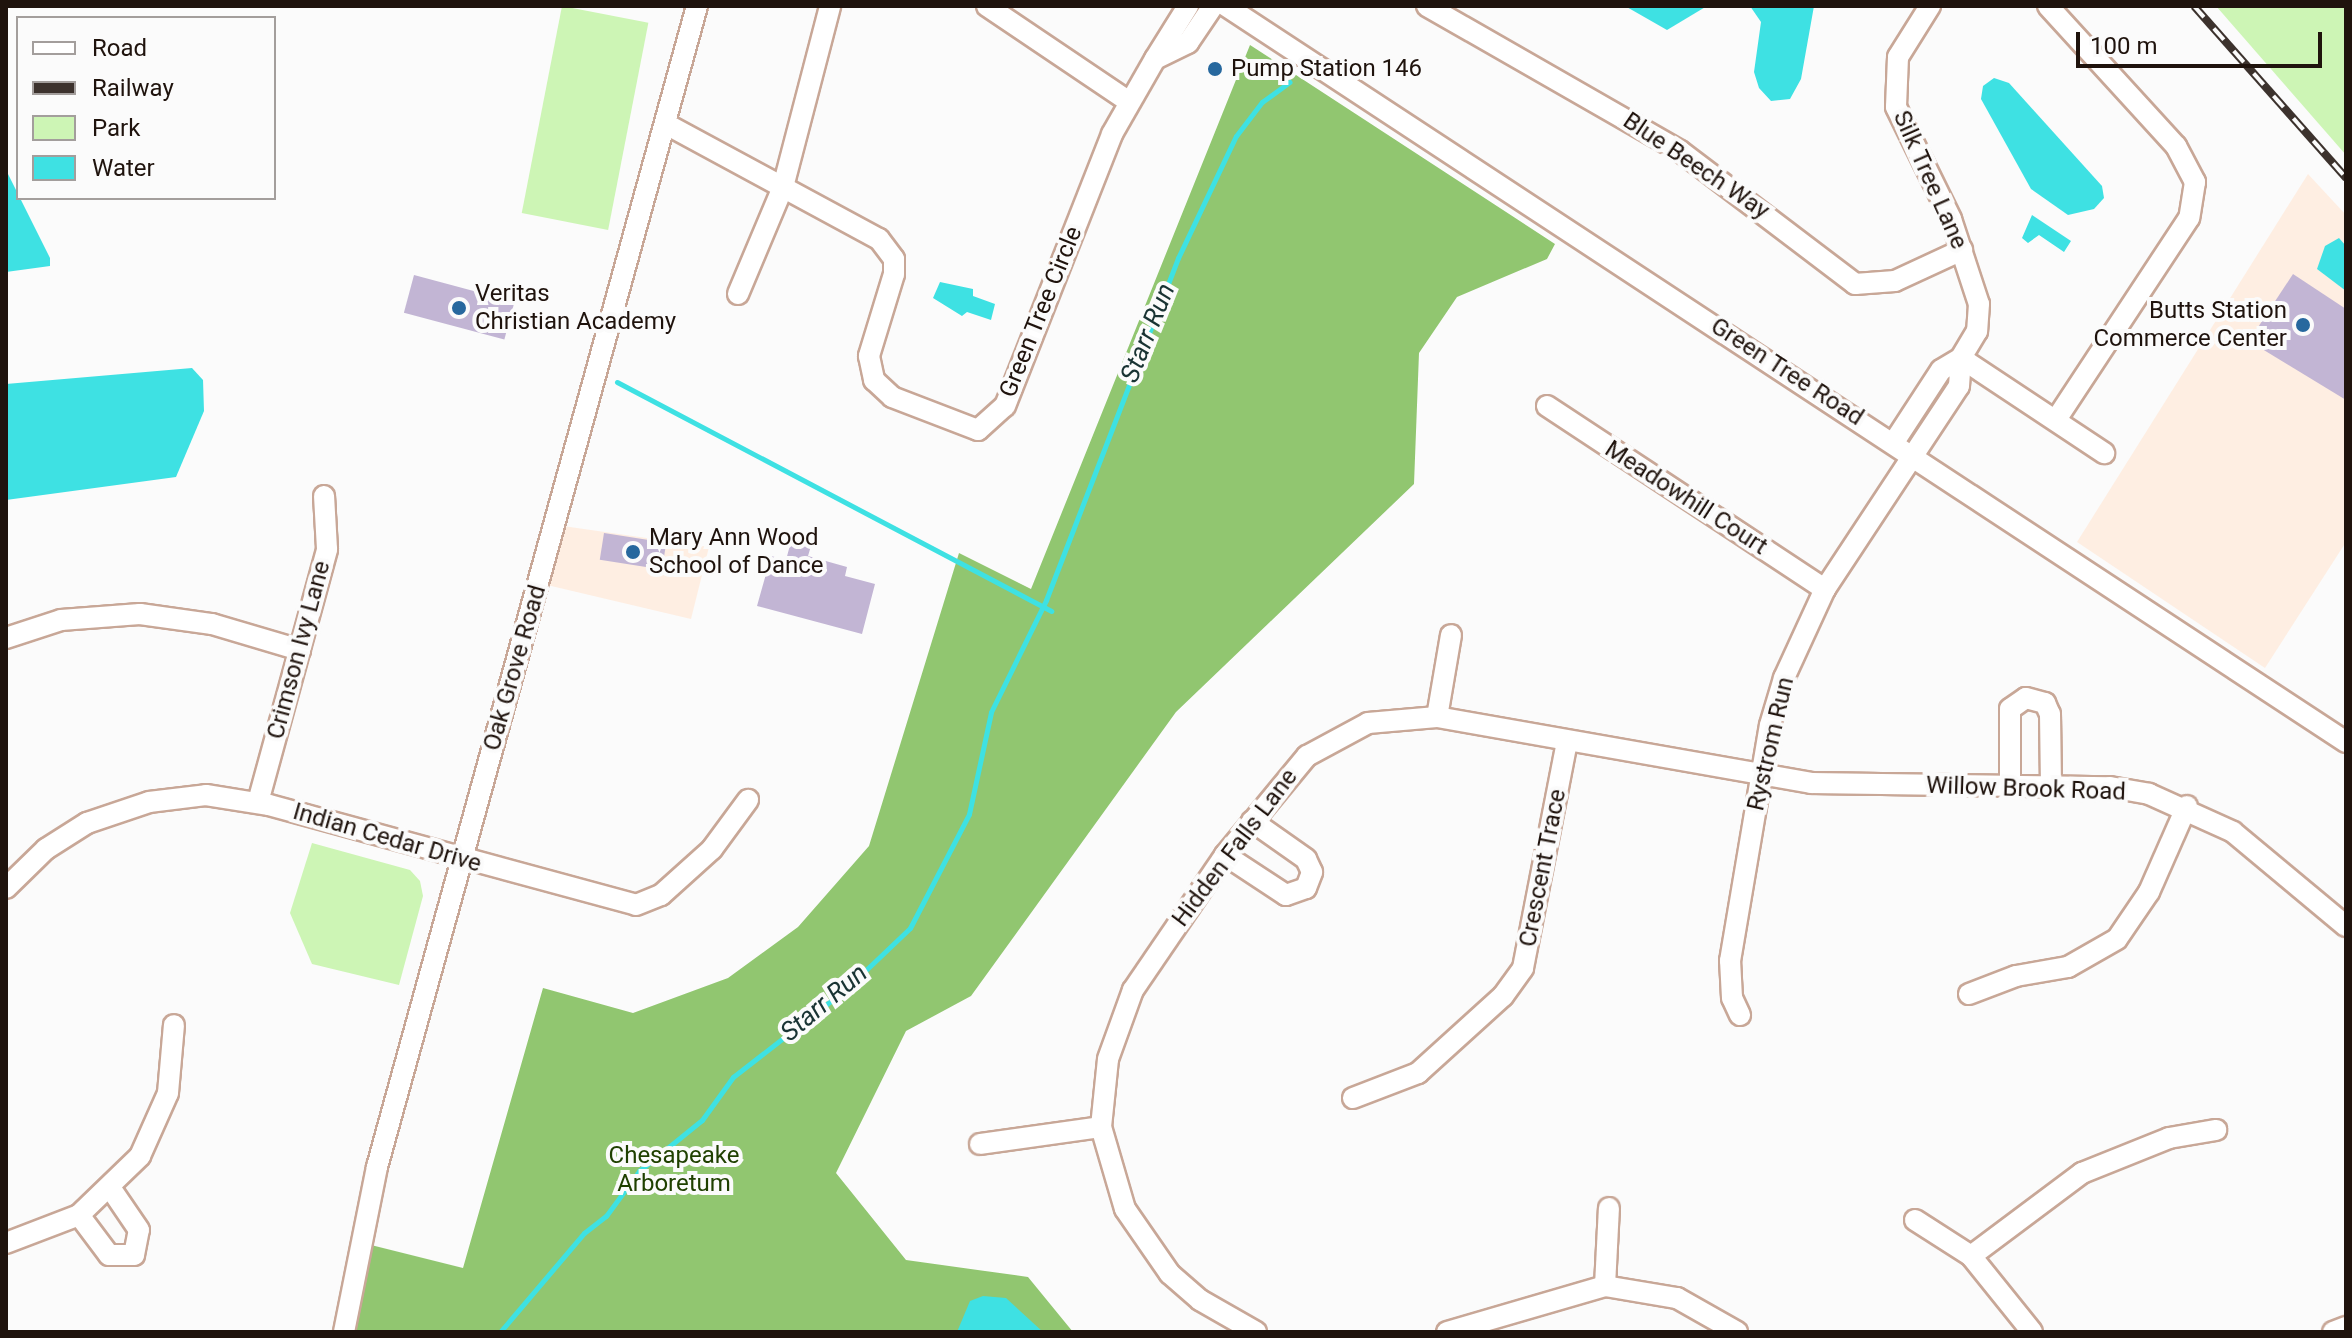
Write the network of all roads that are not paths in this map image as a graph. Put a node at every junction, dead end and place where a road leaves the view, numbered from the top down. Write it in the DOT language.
graph roads {
  1 [pos="697,6"];
  2 [pos="830,6"];
  3 [pos="987,6"];
  4 [pos="1188,6"];
  5 [pos="1213,6"];
  6 [pos="1226,6"];
  7 [pos="1427,6"];
  8 [pos="1930,6"];
  9 [pos="2048,6"];
  10 [pos="1155,59"];
  11 [pos="1128,101"];
  12 [pos="666,124"];
  13 [pos="783,187"];
  14 [pos="1962,250"];
  15 [pos="738,294"];
  16 [pos="1961,358"];
  17 [pos="1547,406"];
  18 [pos="2056,420"];
  19 [pos="1894,442"];
  20 [pos="2104,453"];
  21 [pos="1915,456"];
  22 [pos="324,496"];
  23 [pos="1825,589"];
  24 [pos="1451,635"];
  25 [pos="6,638"];
  26 [pos="300,650"];
  27 [pos="1437,717"];
  28 [pos="1567,742"];
  29 [pos="2346,742"];
  30 [pos="1761,773"];
  31 [pos="2010,784"];
  32 [pos="2051,785"];
  33 [pos="748,800"];
  34 [pos="258,802"];
  35 [pos="2187,806"];
  36 [pos="1252,821"];
  37 [pos="1225,855"];
  38 [pos="461,860"];
  39 [pos="6,888"];
  40 [pos="2346,926"];
  41 [pos="1969,994"];
  42 [pos="1740,1015"];
  43 [pos="174,1025"];
  44 [pos="1353,1098"];
  45 [pos="1101,1127"];
  46 [pos="2216,1130"];
  47 [pos="980,1144"];
  48 [pos="111,1189"];
  49 [pos="1609,1208"];
  50 [pos="79,1215"];
  51 [pos="1915,1220"];
  52 [pos="6,1243"];
  53 [pos="1971,1256"];
  54 [pos="1605,1286"];
  55 [pos="2346,1327"];
  56 [pos="344,1332"];
  57 [pos="1256,1332"];
  58 [pos="1447,1332"];
  59 [pos="1737,1332"];
  60 [pos="2032,1332"];
  61 [pos="2333,1332"];
  1 -- 12 [label="street, Oak Grove Road"];
  2 -- 13 [label="street"];
  3 -- 11 [label="street"];
  4 -- 10 [label="street, Green Tree Circle"];
  5 -- 10 [label="street, Green Tree Circle"];
  6 -- 19 [label="street, Green Tree Road"];
  7 -- 14 [label="street, Blue Beech Way"];
  8 -- 14 [label="street, Silk Tree Lane"];
  9 -- 18 [label="street"];
  10 -- 11 [label="street, Green Tree Circle"];
  11 -- 13 [label="street, Green Tree Circle"];
  12 -- 13 [label="street, Green Tree Circle"];
  12 -- 38 [label="street, Oak Grove Road"];
  13 -- 15 [label="street"];
  14 -- 16 [label="street, Silk Tree Lane"];
  16 -- 18 [label="street"];
  16 -- 19 [label="street, Silk Tree Lane"];
  16 -- 21 [label="street, Silk Tree Lane"];
  17 -- 23 [label="street, Meadowhill Court"];
  18 -- 20 [label="street"];
  19 -- 21 [label="street, Green Tree Road"];
  21 -- 23 [label="street, Rystrom Run"];
  21 -- 29 [label="street, Green Tree Road"];
  22 -- 26 [label="street, Crimson Ivy Lane"];
  23 -- 30 [label="street, Rystrom Run"];
  24 -- 27 [label="street"];
  25 -- 26 [label="street"];
  26 -- 34 [label="street, Crimson Ivy Lane"];
  27 -- 28 [label="street, Hidden Falls Lane"];
  27 -- 36 [label="street, Hidden Falls Lane"];
  28 -- 30 [label="street, Hidden Falls Lane"];
  28 -- 44 [label="street, Crescent Trace"];
  30 -- 31 [label="street, Willow Brook Road"];
  30 -- 42 [label="street, Rystrom Run"];
  31 -- 32 [label="street, Willow Brook Road"];
  31 -- 32 [label="street"];
  32 -- 35 [label="street, Willow Brook Road"];
  33 -- 38 [label="street, Indian Cedar Drive"];
  34 -- 38 [label="street, Indian Cedar Drive"];
  34 -- 39 [label="street, Indian Cedar Drive"];
  35 -- 40 [label="street, Willow Brook Road"];
  35 -- 41 [label="street"];
  36 -- 37 [label="street, Hidden Falls Lane"];
  36 -- 37 [label="street"];
  37 -- 45 [label="street, Hidden Falls Lane"];
  38 -- 56 [label="street, Oak Grove Road"];
  43 -- 48 [label="street"];
  45 -- 47 [label="street"];
  45 -- 57 [label="street, Hidden Falls Lane"];
  46 -- 53 [label="street"];
  48 -- 50 [label="street"];
  48 -- 50 [label="street"];
  49 -- 54 [label="street"];
  50 -- 52 [label="street"];
  51 -- 53 [label="street"];
  53 -- 60 [label="street"];
  54 -- 58 [label="street"];
  54 -- 59 [label="street"];
  55 -- 61 [label="street"];
}
